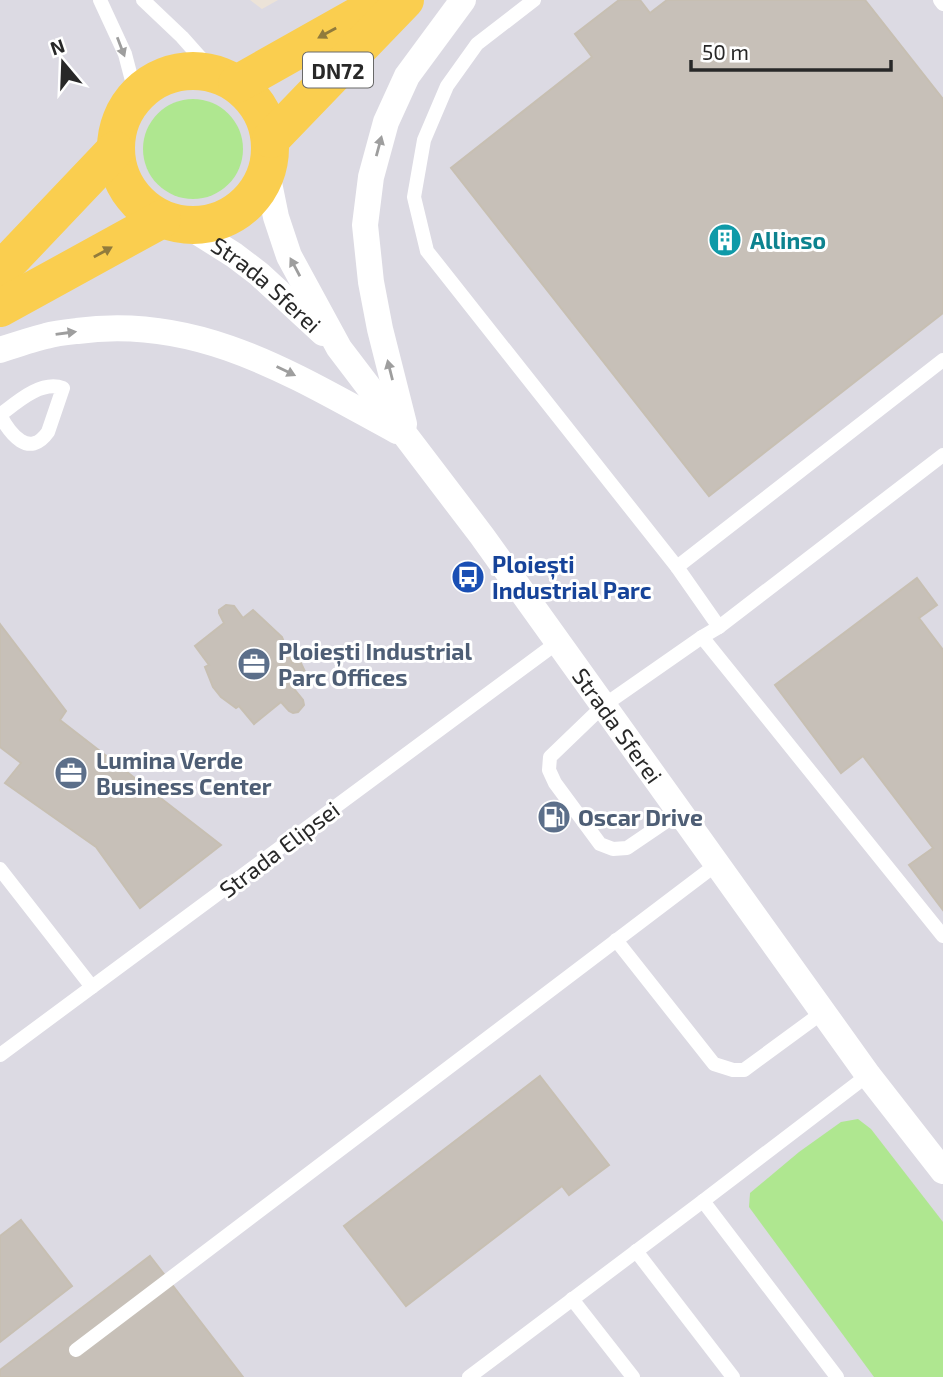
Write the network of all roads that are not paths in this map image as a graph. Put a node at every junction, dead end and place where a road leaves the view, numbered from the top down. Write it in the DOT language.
graph roads {
  1 [pos="100,0"];
  2 [pos="143,0"];
  3 [pos="386,0"];
  4 [pos="405,0"];
  5 [pos="463,0"];
  6 [pos="534,0"];
  7 [pos="225,78"];
  8 [pos="136,96"];
  9 [pos="116,150"];
  10 [pos="269,156"];
  11 [pos="174,223"];
  12 [pos="0,271"];
  13 [pos="0,308"];
  14 [pos="339,348"];
  15 [pos="0,350"];
  16 [pos="943,360"];
  17 [pos="0,415"];
  18 [pos="407,436"];
  19 [pos="943,455"];
  20 [pos="677,567"];
  21 [pos="719,627"];
  22 [pos="702,637"];
  23 [pos="558,642"];
  24 [pos="603,706"];
  25 [pos="680,812"];
  26 [pos="717,864"];
  27 [pos="0,869"];
  28 [pos="943,936"];
  29 [pos="616,940"];
  30 [pos="92,987"];
  31 [pos="823,1012"];
  32 [pos="0,1055"];
  33 [pos="868,1074"];
  34 [pos="943,1171"];
  35 [pos="703,1201"];
  36 [pos="636,1251"];
  37 [pos="572,1299"];
  38 [pos="76,1350"];
  39 [pos="469,1377"];
  40 [pos="633,1377"];
  41 [pos="733,1377"];
  42 [pos="837,1377"];
  1 -- 8 [label="lane, one-way"];
  2 -- 7 [label="lane"];
  3 -- 7 [label="main road, DN72, one-way"];
  4 -- 10 [label="main road, DN72"];
  18 -- 5 [label="street, one-way"];
  6 -- 20 [label="lane"];
  7 -- 8 [label="main road"];
  7 -- 10 [label="main road"];
  8 -- 9 [label="main road"];
  9 -- 11 [label="main road"];
  9 -- 12 [label="main road"];
  10 -- 11 [label="main road"];
  14 -- 10 [label="street, Strada Sferei, one-way"];
  13 -- 11 [label="main road, one-way"];
  11 -- 14 [label="street, Strada Sferei"];
  14 -- 18 [label="street, Strada Sferei"];
  15 -- 18 [label="street, one-way"];
  16 -- 20 [label="lane"];
  17 -- 17 [label="lane"];
  18 -- 23 [label="street, Strada Sferei"];
  19 -- 21 [label="lane"];
  20 -- 21 [label="lane"];
  21 -- 22 [label="lane"];
  22 -- 24 [label="lane"];
  22 -- 28 [label="lane"];
  23 -- 24 [label="street, Strada Sferei"];
  23 -- 30 [label="lane, Strada Elipsei"];
  24 -- 25 [label="street, Strada Sferei"];
  24 -- 25 [label="lane"];
  25 -- 26 [label="street, Strada Sferei"];
  26 -- 29 [label="lane"];
  26 -- 31 [label="street, Strada Sferei"];
  27 -- 30 [label="lane"];
  29 -- 31 [label="lane"];
  29 -- 38 [label="lane"];
  30 -- 32 [label="lane, Strada Elipsei"];
  31 -- 33 [label="street, Strada Sferei"];
  33 -- 34 [label="street, Strada Sferei"];
  33 -- 35 [label="lane"];
  35 -- 36 [label="lane"];
  35 -- 42 [label="lane"];
  36 -- 37 [label="lane"];
  36 -- 41 [label="lane"];
  37 -- 39 [label="lane"];
  37 -- 40 [label="lane"];
}
